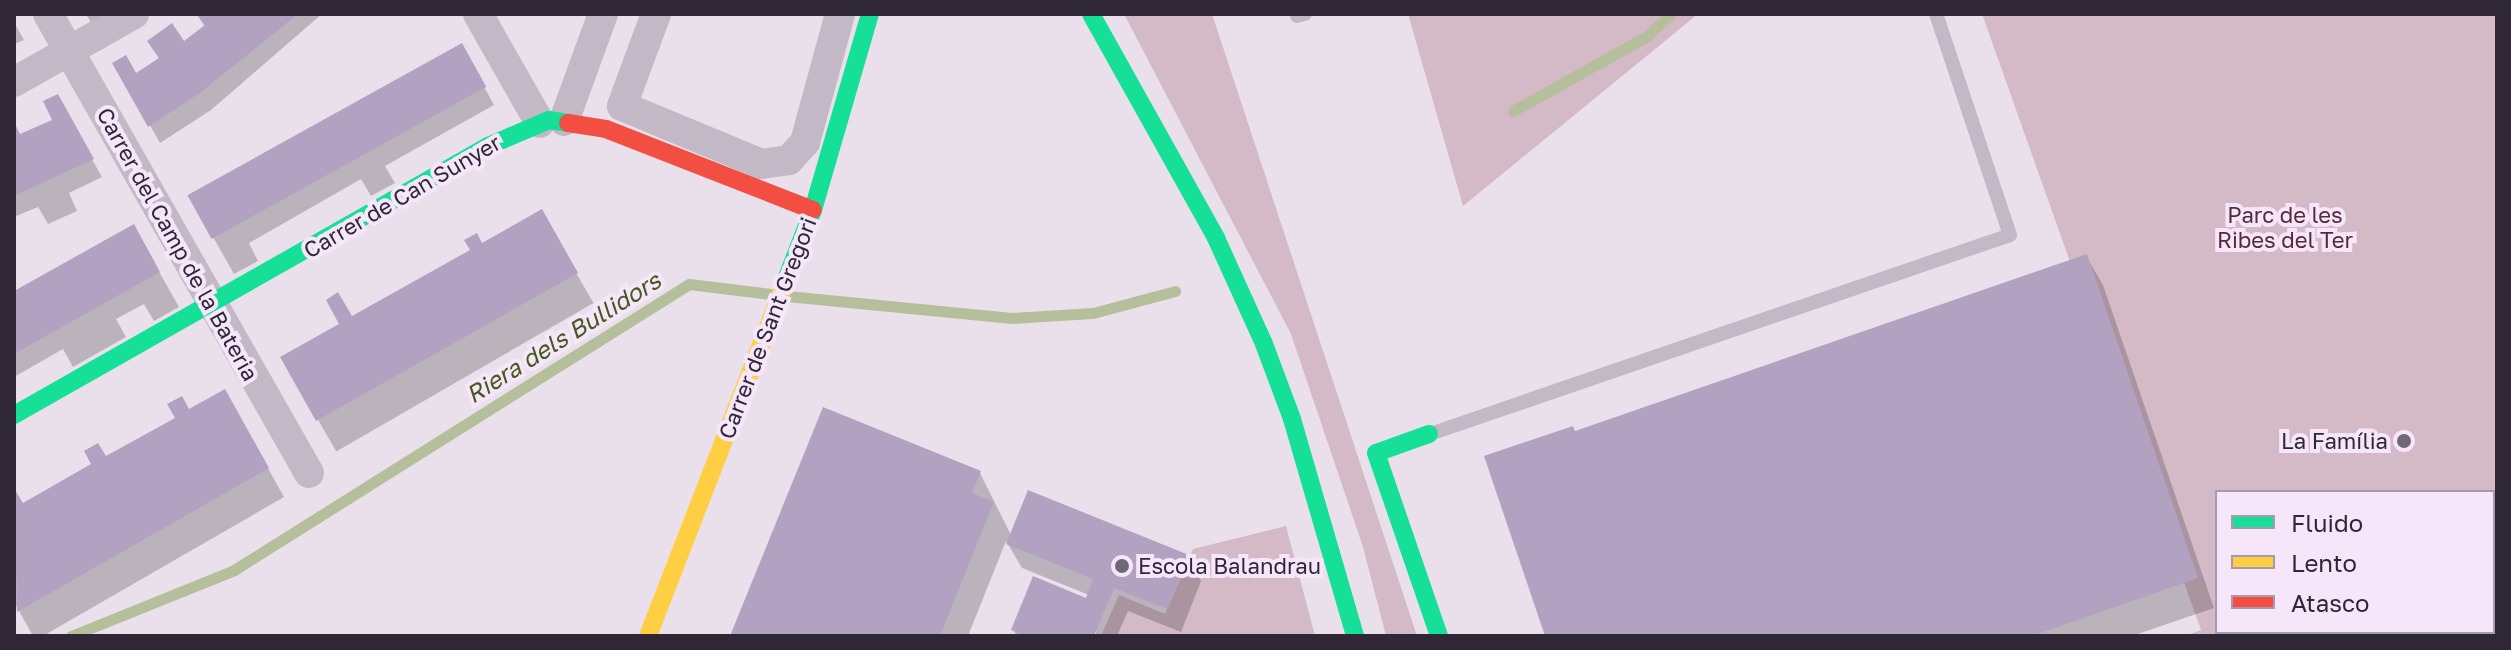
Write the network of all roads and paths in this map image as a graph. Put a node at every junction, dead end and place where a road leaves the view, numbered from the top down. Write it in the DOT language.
graph roads {
  1 [pos="48,14"];
  2 [pos="134,14"];
  3 [pos="478,14"];
  4 [pos="603,14"];
  5 [pos="656,14"];
  6 [pos="840,14"];
  7 [pos="870,14"];
  8 [pos="1091,14"];
  9 [pos="1936,14"];
  10 [pos="70,53"];
  11 [pos="14,82"];
  12 [pos="552,122"];
  13 [pos="813,210"];
  14 [pos="212,304"];
  15 [pos="14,415"];
  16 [pos="1429,434"];
  17 [pos="309,473"];
  18 [pos="648,636"];
  19 [pos="1355,636"];
  20 [pos="1439,636"];
  1 -- 10 [label="street, Carrer del Camp de la Bateria"];
  2 -- 10 [label="street"];
  3 -- 12 [label="street"];
  4 -- 12 [label="street"];
  5 -- 6 [label="street"];
  7 -- 13 [label="street, Carrer de Sant Gregori"];
  8 -- 19 [label="street"];
  9 -- 16 [label="lane"];
  10 -- 11 [label="street"];
  10 -- 14 [label="street, Carrer del Camp de la Bateria"];
  12 -- 13 [label="street"];
  12 -- 14 [label="street, Carrer de Can Sunyer"];
  13 -- 18 [label="street, Carrer de Sant Gregori"];
  14 -- 15 [label="street, Carrer de Can Sunyer"];
  14 -- 17 [label="street, Carrer del Camp de la Bateria"];
  16 -- 20 [label="street"];
}
